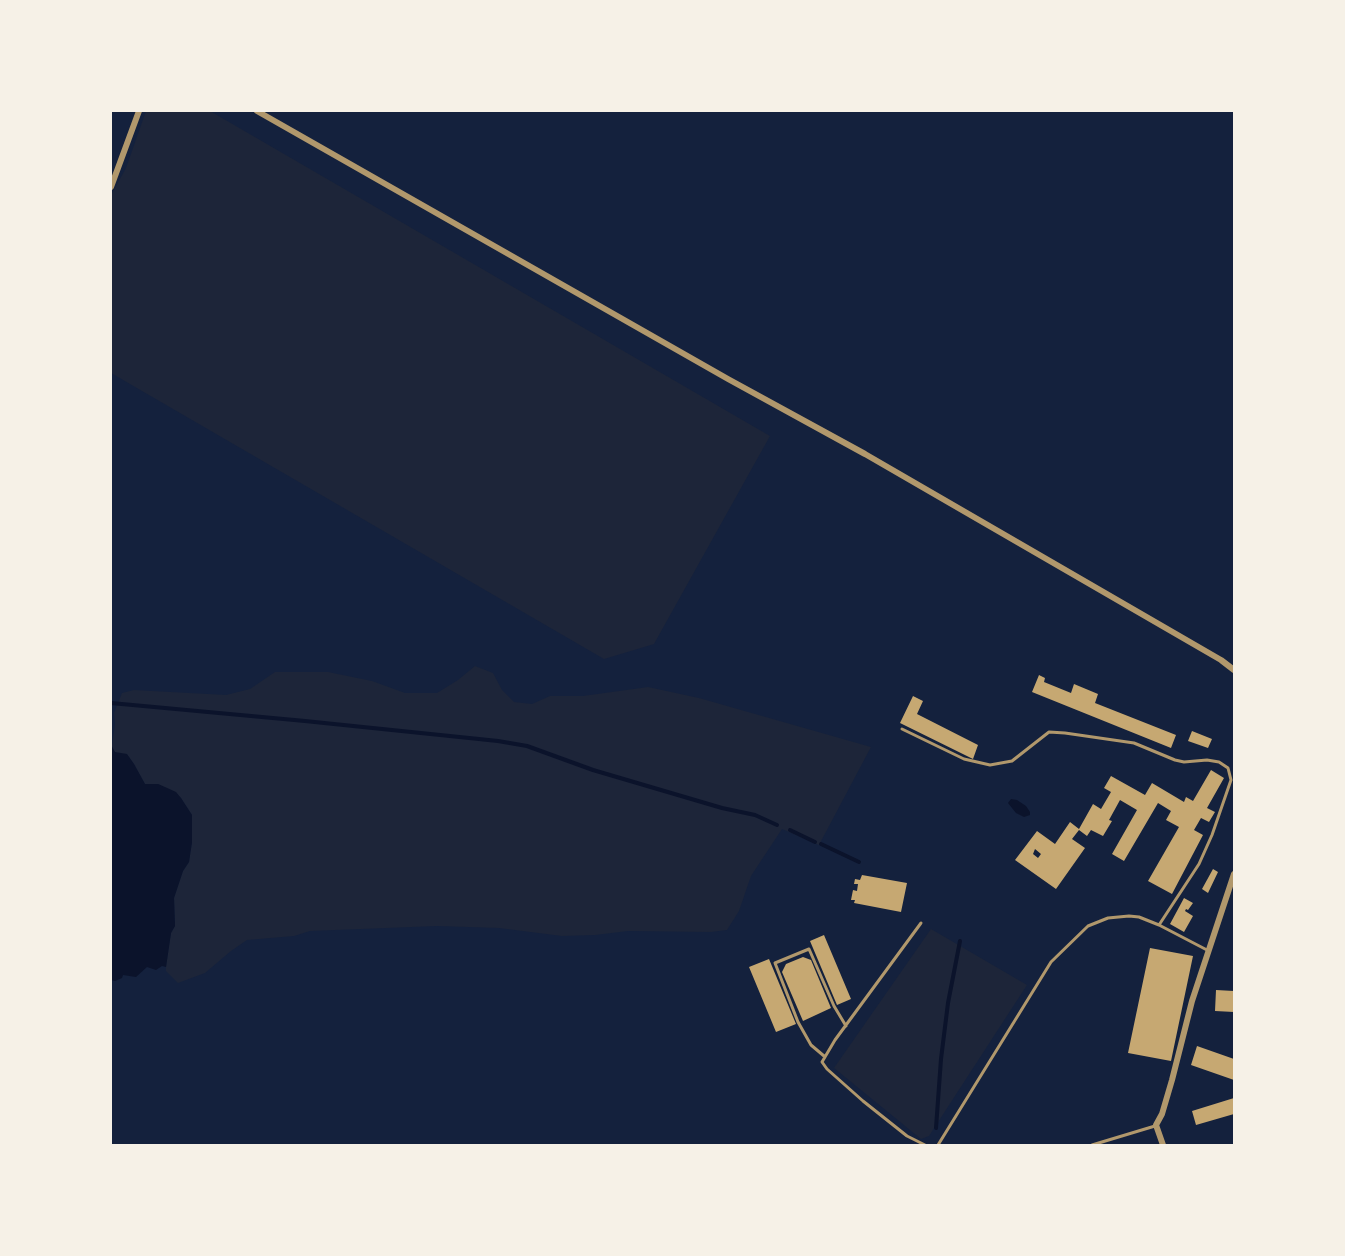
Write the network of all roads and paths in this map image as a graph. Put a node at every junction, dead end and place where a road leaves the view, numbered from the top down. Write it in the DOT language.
graph roads {
  1 [pos="139,111"];
  2 [pos="257,111"];
  3 [pos="111,187"];
  4 [pos="1234,670"];
  5 [pos="902,729"];
  6 [pos="1234,874"];
  7 [pos="921,922"];
  8 [pos="1159,925"];
  9 [pos="1207,950"];
  10 [pos="846,1026"];
  11 [pos="824,1056"];
  12 [pos="1156,1125"];
  13 [pos="925,1145"];
  14 [pos="938,1145"];
  15 [pos="1092,1145"];
  16 [pos="1163,1145"];
  1 -- 3 [label="street"];
  2 -- 4 [label="street"];
  5 -- 8 [label="lane"];
  6 -- 9 [label="street"];
  7 -- 10 [label="lane"];
  8 -- 9 [label="lane"];
  8 -- 14 [label="lane"];
  9 -- 12 [label="street"];
  10 -- 11 [label="lane"];
  10 -- 11 [label="lane"];
  11 -- 13 [label="lane"];
  12 -- 15 [label="lane"];
  12 -- 16 [label="street"];
}
